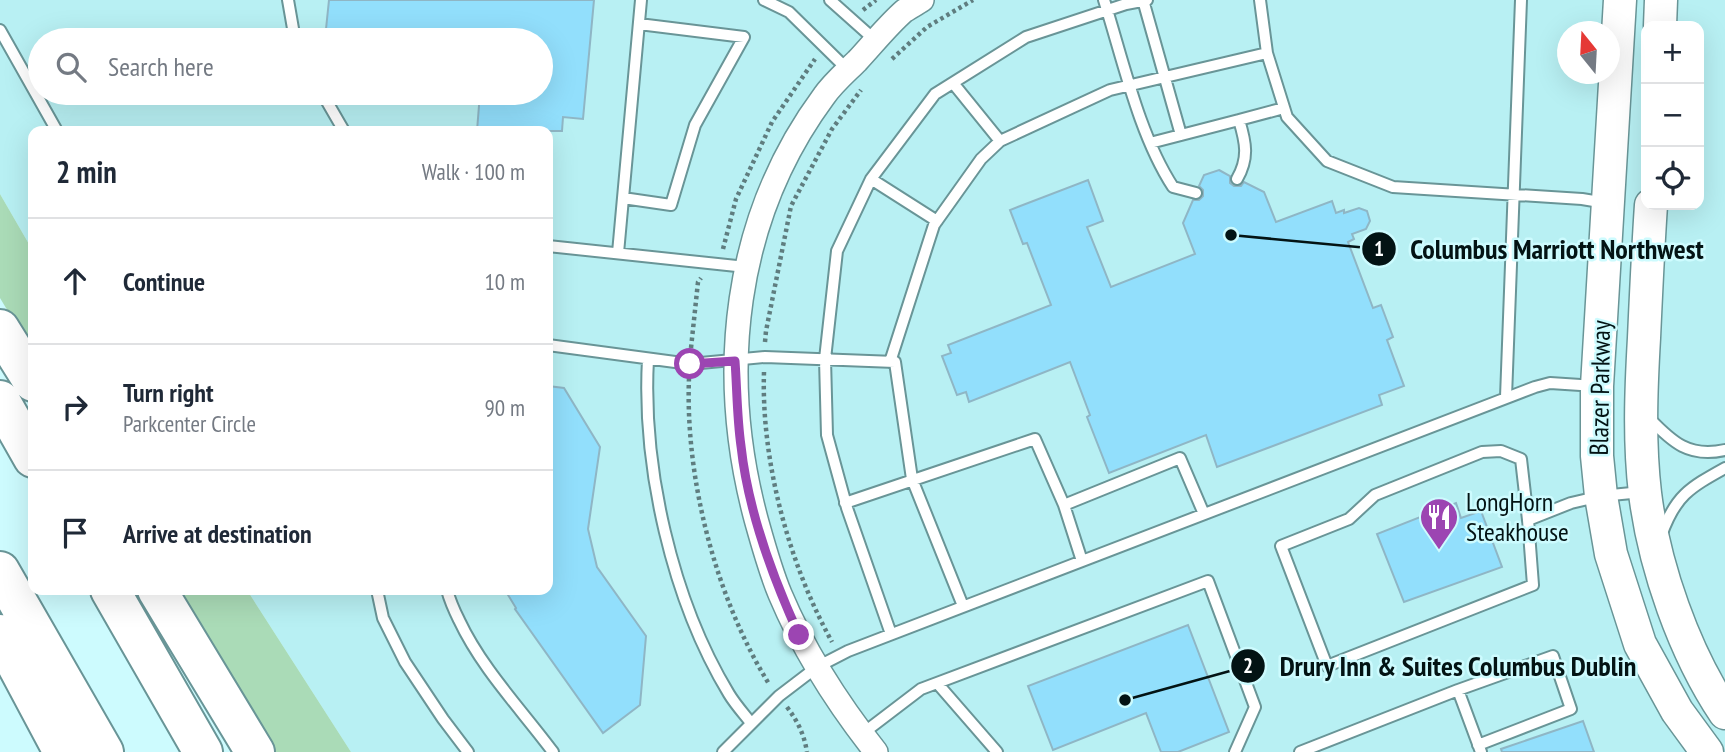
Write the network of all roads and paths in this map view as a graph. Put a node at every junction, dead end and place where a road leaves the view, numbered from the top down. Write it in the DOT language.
graph roads {
  1 [pos="288,0"];
  2 [pos="641,0"];
  3 [pos="764,0"];
  4 [pos="830,0"];
  5 [pos="876,0"];
  6 [pos="922,0"];
  7 [pos="1144,0"];
  8 [pos="1260,0"];
  9 [pos="1521,0"];
  10 [pos="1620,0"];
  11 [pos="1661,0"];
  12 [pos="1106,5"];
  13 [pos="863,10"];
  14 [pos="1660,21"];
  15 [pos="639,24"];
  16 [pos="294,28"];
  17 [pos="0,30"];
  18 [pos="876,41"];
  19 [pos="1267,52"];
  20 [pos="848,70"];
  21 [pos="1163,77"];
  22 [pos="28,80"];
  23 [pos="953,83"];
  24 [pos="1130,85"];
  25 [pos="42,105"];
  26 [pos="329,105"];
  27 [pos="1284,108"];
  28 [pos="1239,120"];
  29 [pos="54,126"];
  30 [pos="341,126"];
  31 [pos="1181,135"];
  32 [pos="1000,141"];
  33 [pos="1150,143"];
  34 [pos="871,179"];
  35 [pos="1237,179"];
  36 [pos="1196,192"];
  37 [pos="1514,194"];
  38 [pos="623,198"];
  39 [pos="1609,203"];
  40 [pos="1651,210"];
  41 [pos="937,221"];
  42 [pos="553,246"];
  43 [pos="618,253"];
  44 [pos="746,267"];
  45 [pos="0,330"];
  46 [pos="553,346"];
  47 [pos="648,359"];
  48 [pos="825,359"];
  49 [pos="735,361"];
  50 [pos="890,362"];
  51 [pos="28,374"];
  52 [pos="1597,386"];
  53 [pos="1506,397"];
  54 [pos="0,400"];
  55 [pos="1641,409"];
  56 [pos="28,448"];
  57 [pos="1725,450"];
  58 [pos="1725,468"];
  59 [pos="912,479"];
  60 [pos="1645,491"];
  61 [pos="1601,496"];
  62 [pos="845,503"];
  63 [pos="1064,505"];
  64 [pos="1204,514"];
  65 [pos="1528,520"];
  66 [pos="1656,552"];
  67 [pos="1082,561"];
  68 [pos="0,571"];
  69 [pos="113,595"];
  70 [pos="161,595"];
  71 [pos="378,595"];
  72 [pos="448,595"];
  73 [pos="963,607"];
  74 [pos="0,634"];
  75 [pos="891,634"];
  76 [pos="817,667"];
  77 [pos="937,683"];
  78 [pos="1458,690"];
  79 [pos="1725,713"];
  80 [pos="751,723"];
  81 [pos="869,743"];
  82 [pos="1479,748"];
  83 [pos="63,752"];
  84 [pos="104,752"];
  85 [pos="203,752"];
  86 [pos="255,752"];
  87 [pos="468,752"];
  88 [pos="553,752"];
  89 [pos="723,752"];
  90 [pos="997,752"];
  91 [pos="1235,752"];
  92 [pos="1300,752"];
  93 [pos="1707,752"];
  1 -- 16 [label="lane"];
  2 -- 15 [label="lane"];
  3 -- 20 [label="lane"];
  4 -- 18 [label="lane"];
  5 -- 13 [label="path"];
  6 -- 18 [label="street"];
  7 -- 12 [label="lane"];
  7 -- 21 [label="lane"];
  8 -- 19 [label="lane"];
  9 -- 37 [label="lane"];
  10 -- 39 [label="street, Blazer Parkway"];
  11 -- 14 [label="street"];
  12 -- 23 [label="lane"];
  12 -- 24 [label="lane"];
  15 -- 38 [label="lane"];
  15 -- 38 [label="lane"];
  17 -- 22 [label="lane"];
  18 -- 20 [label="street"];
  19 -- 21 [label="lane"];
  19 -- 27 [label="lane"];
  20 -- 44 [label="street"];
  21 -- 24 [label="lane"];
  21 -- 31 [label="lane"];
  23 -- 32 [label="lane"];
  23 -- 34 [label="lane"];
  24 -- 32 [label="lane"];
  24 -- 33 [label="lane"];
  25 -- 29 [label="lane"];
  26 -- 30 [label="lane"];
  27 -- 28 [label="lane"];
  27 -- 37 [label="lane"];
  28 -- 31 [label="lane"];
  28 -- 35 [label="lane"];
  31 -- 33 [label="lane"];
  32 -- 41 [label="lane"];
  33 -- 36 [label="lane"];
  34 -- 41 [label="lane"];
  34 -- 48 [label="lane"];
  37 -- 39 [label="lane"];
  37 -- 53 [label="lane"];
  38 -- 43 [label="lane"];
  39 -- 52 [label="street, Blazer Parkway"];
  40 -- 55 [label="street, Blazer Parkway"];
  41 -- 50 [label="lane"];
  42 -- 43 [label="lane"];
  43 -- 44 [label="lane"];
  44 -- 49 [label="street"];
  45 -- 51 [label="highway"];
  46 -- 47 [label="lane"];
  47 -- 49 [label="lane"];
  47 -- 80 [label="lane"];
  48 -- 49 [label="lane"];
  48 -- 50 [label="lane"];
  48 -- 62 [label="lane"];
  49 -- 76 [label="street"];
  50 -- 59 [label="lane"];
  52 -- 53 [label="lane"];
  52 -- 61 [label="street, Blazer Parkway"];
  53 -- 64 [label="lane"];
  54 -- 56 [label="highway"];
  55 -- 57 [label="lane"];
  55 -- 60 [label="street, Blazer Parkway"];
  58 -- 66 [label="lane"];
  59 -- 62 [label="lane"];
  59 -- 63 [label="lane"];
  59 -- 73 [label="lane"];
  60 -- 61 [label="lane"];
  60 -- 66 [label="street, Blazer Parkway"];
  61 -- 65 [label="lane"];
  61 -- 93 [label="street, Blazer Parkway"];
  62 -- 75 [label="lane"];
  63 -- 64 [label="lane"];
  63 -- 67 [label="lane"];
  64 -- 67 [label="lane"];
  65 -- 65 [label="lane"];
  66 -- 79 [label="street, Blazer Parkway"];
  67 -- 73 [label="lane"];
  68 -- 84 [label="highway"];
  69 -- 85 [label="highway"];
  70 -- 86 [label="highway"];
  71 -- 87 [label="lane"];
  72 -- 88 [label="lane"];
  73 -- 75 [label="lane"];
  74 -- 83 [label="highway"];
  75 -- 76 [label="lane"];
  76 -- 80 [label="lane"];
  76 -- 81 [label="street"];
  77 -- 81 [label="lane"];
  77 -- 90 [label="lane"];
  77 -- 91 [label="lane"];
  78 -- 82 [label="lane"];
  78 -- 82 [label="lane"];
  78 -- 92 [label="lane"];
  80 -- 89 [label="lane"];
}
